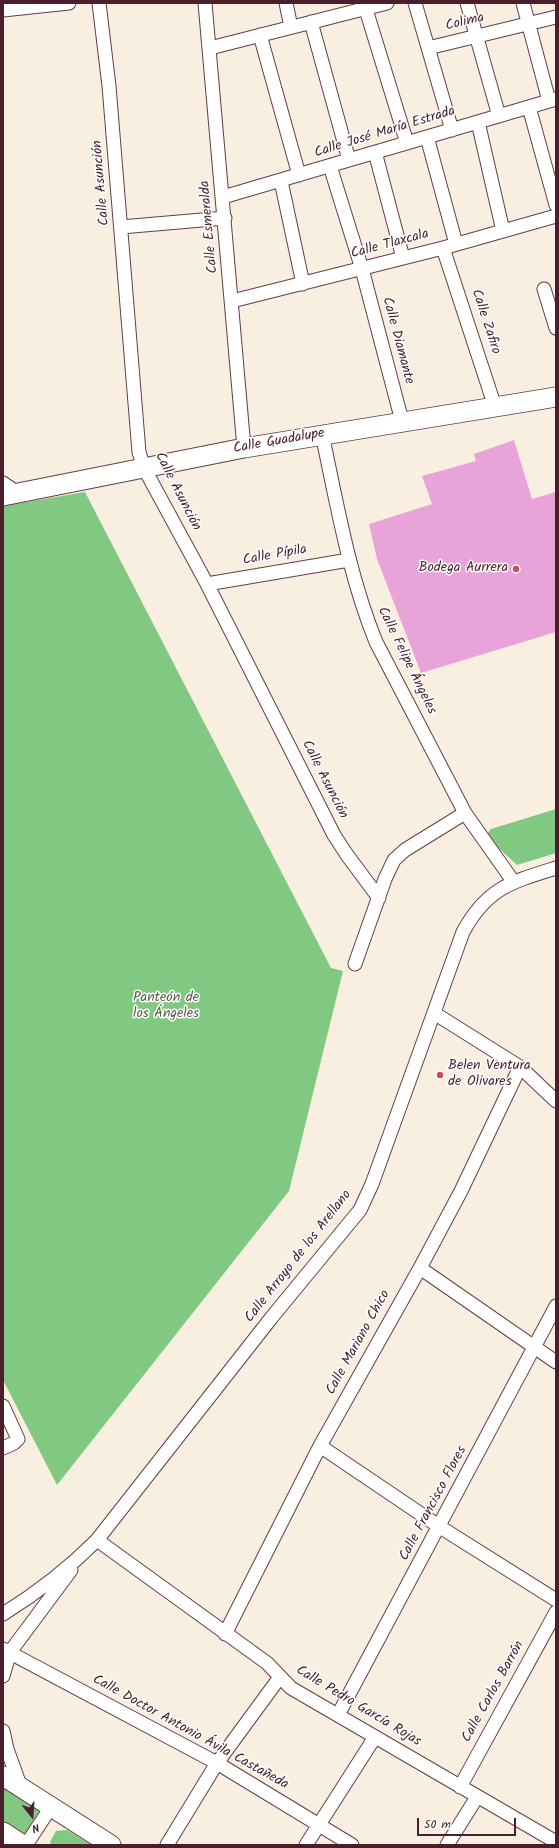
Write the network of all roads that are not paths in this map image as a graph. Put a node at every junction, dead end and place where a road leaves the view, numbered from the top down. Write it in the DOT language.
graph roads {
  1 [pos="69,3"];
  2 [pos="98,3"];
  3 [pos="205,3"];
  4 [pos="286,3"];
  5 [pos="387,3"];
  6 [pos="415,3"];
  7 [pos="467,3"];
  8 [pos="523,3"];
  9 [pos="364,6"];
  10 [pos="3,10"];
  11 [pos="556,17"];
  12 [pos="311,22"];
  13 [pos="529,24"];
  14 [pos="291,27"];
  15 [pos="260,35"];
  16 [pos="477,36"];
  17 [pos="210,48"];
  18 [pos="428,48"];
  19 [pos="552,100"];
  20 [pos="529,107"];
  21 [pos="499,116"];
  22 [pos="478,122"];
  23 [pos="452,130"];
  24 [pos="427,137"];
  25 [pos="407,143"];
  26 [pos="375,152"];
  27 [pos="349,160"];
  28 [pos="330,166"];
  29 [pos="299,175"];
  30 [pos="281,180"];
  31 [pos="223,197"];
  32 [pos="556,205"];
  33 [pos="556,216"];
  34 [pos="225,218"];
  35 [pos="122,227"];
  36 [pos="503,231"];
  37 [pos="450,246"];
  38 [pos="403,258"];
  39 [pos="362,269"];
  40 [pos="304,284"];
  41 [pos="544,289"];
  42 [pos="232,302"];
  43 [pos="556,328"];
  44 [pos="556,397"];
  45 [pos="495,407"];
  46 [pos="402,421"];
  47 [pos="322,434"];
  48 [pos="244,448"];
  49 [pos="144,468"];
  50 [pos="3,483"];
  51 [pos="11,495"];
  52 [pos="349,560"];
  53 [pos="207,584"];
  54 [pos="465,813"];
  55 [pos="556,868"];
  56 [pos="512,881"];
  57 [pos="380,898"];
  58 [pos="355,964"];
  59 [pos="434,1013"];
  60 [pos="520,1067"];
  61 [pos="556,1101"];
  62 [pos="420,1268"];
  63 [pos="556,1306"];
  64 [pos="533,1347"];
  65 [pos="556,1362"];
  66 [pos="3,1406"];
  67 [pos="320,1446"];
  68 [pos="3,1448"];
  69 [pos="440,1527"];
  70 [pos="97,1540"];
  71 [pos="82,1555"];
  72 [pos="556,1600"];
  73 [pos="556,1612"];
  74 [pos="3,1614"];
  75 [pos="225,1634"];
  76 [pos="7,1651"];
  77 [pos="3,1676"];
  78 [pos="280,1677"];
  79 [pos="338,1715"];
  80 [pos="3,1731"];
  81 [pos="375,1737"];
  82 [pos="217,1763"];
  83 [pos="3,1776"];
  84 [pos="460,1787"];
  85 [pos="22,1788"];
  86 [pos="477,1797"];
  87 [pos="51,1807"];
  88 [pos="319,1825"];
  89 [pos="3,1832"];
  90 [pos="556,1842"];
  91 [pos="23,1845"];
  92 [pos="26,1845"];
  93 [pos="111,1845"];
  94 [pos="167,1845"];
  95 [pos="306,1845"];
  96 [pos="352,1845"];
  97 [pos="447,1845"];
  1 -- 10 [label="street"];
  2 -- 35 [label="street, Calle Asunción"];
  3 -- 17 [label="street, Calle Esmeralda"];
  4 -- 14 [label="street"];
  5 -- 9 [label="street"];
  6 -- 18 [label="street"];
  7 -- 16 [label="street"];
  8 -- 13 [label="street"];
  9 -- 12 [label="street"];
  9 -- 25 [label="street"];
  11 -- 13 [label="street, Colima"];
  12 -- 14 [label="street"];
  12 -- 27 [label="street"];
  13 -- 16 [label="street, Colima"];
  13 -- 19 [label="street"];
  14 -- 15 [label="street"];
  15 -- 17 [label="street"];
  15 -- 29 [label="street"];
  16 -- 18 [label="street, Colima"];
  16 -- 21 [label="street"];
  17 -- 31 [label="street, Calle Esmeralda"];
  18 -- 23 [label="street"];
  19 -- 20 [label="street, Calle José María Estrada"];
  20 -- 21 [label="street, Calle José María Estrada"];
  20 -- 32 [label="street"];
  21 -- 22 [label="street, Calle José María Estrada"];
  22 -- 23 [label="street, Calle José María Estrada"];
  22 -- 36 [label="street"];
  23 -- 24 [label="street, Calle José María Estrada"];
  24 -- 25 [label="street, Calle José María Estrada"];
  24 -- 37 [label="street, Calle Zafiro"];
  25 -- 26 [label="street, Calle José María Estrada"];
  26 -- 27 [label="street, Calle José María Estrada"];
  26 -- 38 [label="street"];
  27 -- 28 [label="street, Calle José María Estrada"];
  28 -- 29 [label="street, Calle José María Estrada"];
  28 -- 39 [label="street, Calle Diamante"];
  29 -- 30 [label="street, Calle José María Estrada"];
  30 -- 31 [label="street, Calle José María Estrada"];
  30 -- 40 [label="street"];
  31 -- 34 [label="street, Calle Esmeralda"];
  33 -- 36 [label="street, Calle Tlaxcala"];
  34 -- 35 [label="street"];
  34 -- 42 [label="street, Calle Esmeralda"];
  35 -- 49 [label="street, Calle Asunción"];
  36 -- 37 [label="street, Calle Tlaxcala"];
  37 -- 38 [label="street, Calle Tlaxcala"];
  37 -- 45 [label="street, Calle Zafiro"];
  38 -- 39 [label="street, Calle Tlaxcala"];
  39 -- 40 [label="street, Calle Tlaxcala"];
  39 -- 46 [label="street, Calle Diamante"];
  40 -- 42 [label="street, Calle Tlaxcala"];
  41 -- 43 [label="street"];
  42 -- 48 [label="street, Calle Esmeralda"];
  44 -- 45 [label="street, Calle Guadalupe"];
  45 -- 46 [label="street, Calle Guadalupe"];
  46 -- 47 [label="street, Calle Guadalupe"];
  47 -- 48 [label="street, Calle Guadalupe"];
  47 -- 52 [label="street, Calle Felipe Ángeles"];
  48 -- 49 [label="street, Calle Guadalupe"];
  49 -- 51 [label="street, Calle Guadalupe"];
  49 -- 53 [label="street, Calle Asunción"];
  50 -- 51 [label="street"];
  52 -- 53 [label="street, Calle Pípila"];
  52 -- 54 [label="street, Calle Felipe Ángeles"];
  53 -- 57 [label="street, Calle Asunción"];
  54 -- 56 [label="street, Calle Felipe Ángeles"];
  54 -- 57 [label="street"];
  55 -- 56 [label="street, Calle Arroyo de los Arellano"];
  56 -- 59 [label="street, Calle Arroyo de los Arellano"];
  57 -- 58 [label="street"];
  59 -- 60 [label="street"];
  59 -- 70 [label="street, Calle Arroyo de los Arellano"];
  60 -- 61 [label="street"];
  60 -- 62 [label="street, Calle Mariano Chico"];
  62 -- 64 [label="street"];
  62 -- 67 [label="street, Calle Mariano Chico"];
  63 -- 64 [label="street, Calle Francisco Flores"];
  64 -- 65 [label="street"];
  64 -- 69 [label="street, Calle Francisco Flores"];
  66 -- 68 [label="street"];
  67 -- 69 [label="street"];
  67 -- 75 [label="street, Calle Mariano Chico"];
  69 -- 72 [label="street"];
  69 -- 79 [label="street, Calle Francisco Flores"];
  70 -- 71 [label="street, Calle Arroyo de los Arellano"];
  70 -- 75 [label="street, Calle Pedro García Rojas"];
  71 -- 74 [label="street, Calle Arroyo de los Arellano"];
  71 -- 76 [label="street, Calle Arroyo de los Arellano"];
  73 -- 84 [label="street, Calle Carlos Barrón"];
  75 -- 78 [label="street, Calle Pedro García Rojas"];
  76 -- 77 [label="street, Calle Arroyo de los Arellano"];
  76 -- 82 [label="street, Calle Doctor Antonio Ávila Castañeda"];
  78 -- 79 [label="street, Calle Pedro García Rojas"];
  78 -- 82 [label="street"];
  79 -- 81 [label="street, Calle Pedro García Rojas"];
  80 -- 85 [label="street"];
  81 -- 84 [label="street, Calle Pedro García Rojas"];
  81 -- 88 [label="street"];
  82 -- 88 [label="street, Calle Doctor Antonio Ávila Castañeda"];
  82 -- 94 [label="street"];
  83 -- 85 [label="street"];
  84 -- 86 [label="street, Calle Pedro García Rojas"];
  85 -- 87 [label="street"];
  86 -- 90 [label="street, Calle Pedro García Rojas"];
  86 -- 97 [label="street"];
  87 -- 92 [label="street"];
  87 -- 93 [label="street"];
  88 -- 95 [label="street"];
  88 -- 96 [label="street, Calle Doctor Antonio Ávila Castañeda"];
  89 -- 91 [label="street"];
}
